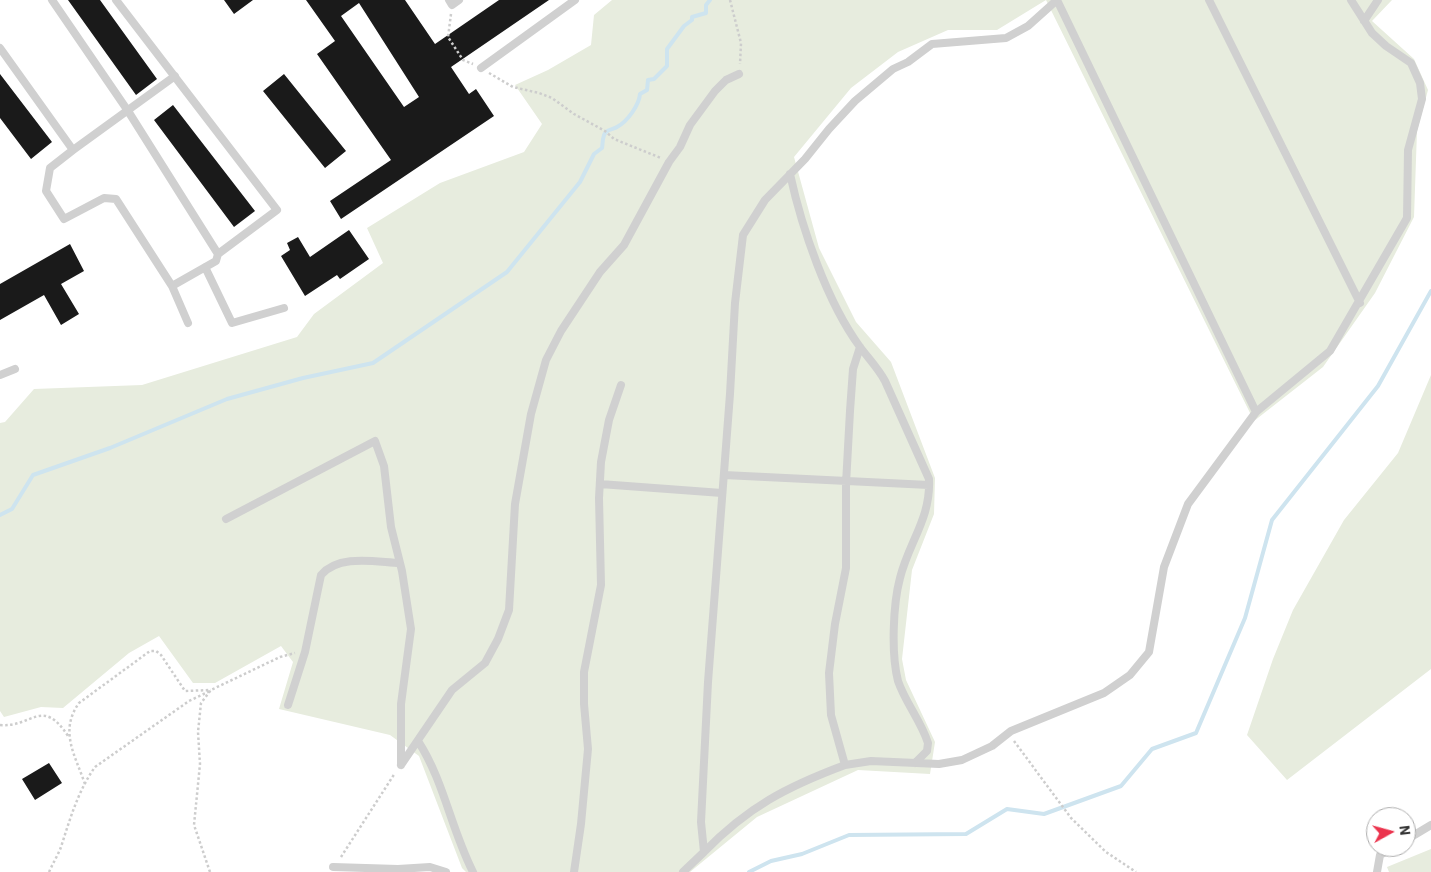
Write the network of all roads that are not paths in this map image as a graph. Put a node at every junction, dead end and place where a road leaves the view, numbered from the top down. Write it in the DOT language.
graph roads {
  1 [pos="52,0"];
  2 [pos="116,0"];
  3 [pos="575,0"];
  4 [pos="1057,0"];
  5 [pos="1209,0"];
  6 [pos="1351,0"];
  7 [pos="1378,0"];
  8 [pos="1364,21"];
  9 [pos="0,48"];
  10 [pos="481,68"];
  11 [pos="739,74"];
  12 [pos="175,76"];
  13 [pos="128,111"];
  14 [pos="72,150"];
  15 [pos="790,174"];
  16 [pos="218,254"];
  17 [pos="205,267"];
  18 [pos="172,286"];
  19 [pos="1360,303"];
  20 [pos="284,308"];
  21 [pos="188,323"];
  22 [pos="860,347"];
  23 [pos="15,369"];
  24 [pos="0,375"];
  25 [pos="621,384"];
  26 [pos="1256,412"];
  27 [pos="724,475"];
  28 [pos="847,482"];
  29 [pos="600,484"];
  30 [pos="929,485"];
  31 [pos="722,493"];
  32 [pos="226,519"];
  33 [pos="400,563"];
  34 [pos="288,705"];
  35 [pos="418,741"];
  36 [pos="915,763"];
  37 [pos="845,764"];
  38 [pos="1431,826"];
  39 [pos="1416,834"];
  40 [pos="704,852"];
  41 [pos="1380,857"];
  42 [pos="333,867"];
  43 [pos="446,872"];
  44 [pos="473,872"];
  45 [pos="574,872"];
  46 [pos="683,872"];
  47 [pos="1377,872"];
  1 -- 13 [label="lane"];
  2 -- 12 [label="lane"];
  3 -- 10 [label="lane"];
  4 -- 15 [label="lane"];
  4 -- 26 [label="lane"];
  5 -- 19 [label="lane"];
  6 -- 8 [label="lane"];
  7 -- 8 [label="lane"];
  8 -- 19 [label="lane"];
  9 -- 14 [label="lane"];
  11 -- 35 [label="lane"];
  12 -- 13 [label="lane"];
  12 -- 16 [label="lane"];
  13 -- 14 [label="lane"];
  13 -- 16 [label="lane"];
  14 -- 18 [label="lane"];
  15 -- 22 [label="lane"];
  15 -- 27 [label="lane"];
  16 -- 17 [label="lane"];
  17 -- 18 [label="lane"];
  17 -- 20 [label="lane"];
  18 -- 21 [label="lane"];
  19 -- 26 [label="lane"];
  22 -- 28 [label="lane"];
  22 -- 30 [label="lane"];
  23 -- 24 [label="lane"];
  25 -- 29 [label="lane"];
  26 -- 36 [label="lane"];
  27 -- 28 [label="lane"];
  27 -- 31 [label="lane"];
  28 -- 30 [label="lane"];
  28 -- 37 [label="lane"];
  29 -- 31 [label="lane"];
  29 -- 45 [label="lane"];
  30 -- 36 [label="lane"];
  31 -- 40 [label="lane"];
  32 -- 33 [label="lane"];
  33 -- 34 [label="lane"];
  33 -- 35 [label="lane"];
  35 -- 44 [label="lane"];
  36 -- 37 [label="lane"];
  37 -- 40 [label="lane"];
  38 -- 39 [label="lane"];
  40 -- 46 [label="lane"];
  41 -- 47 [label="lane"];
  42 -- 43 [label="lane"];
}
